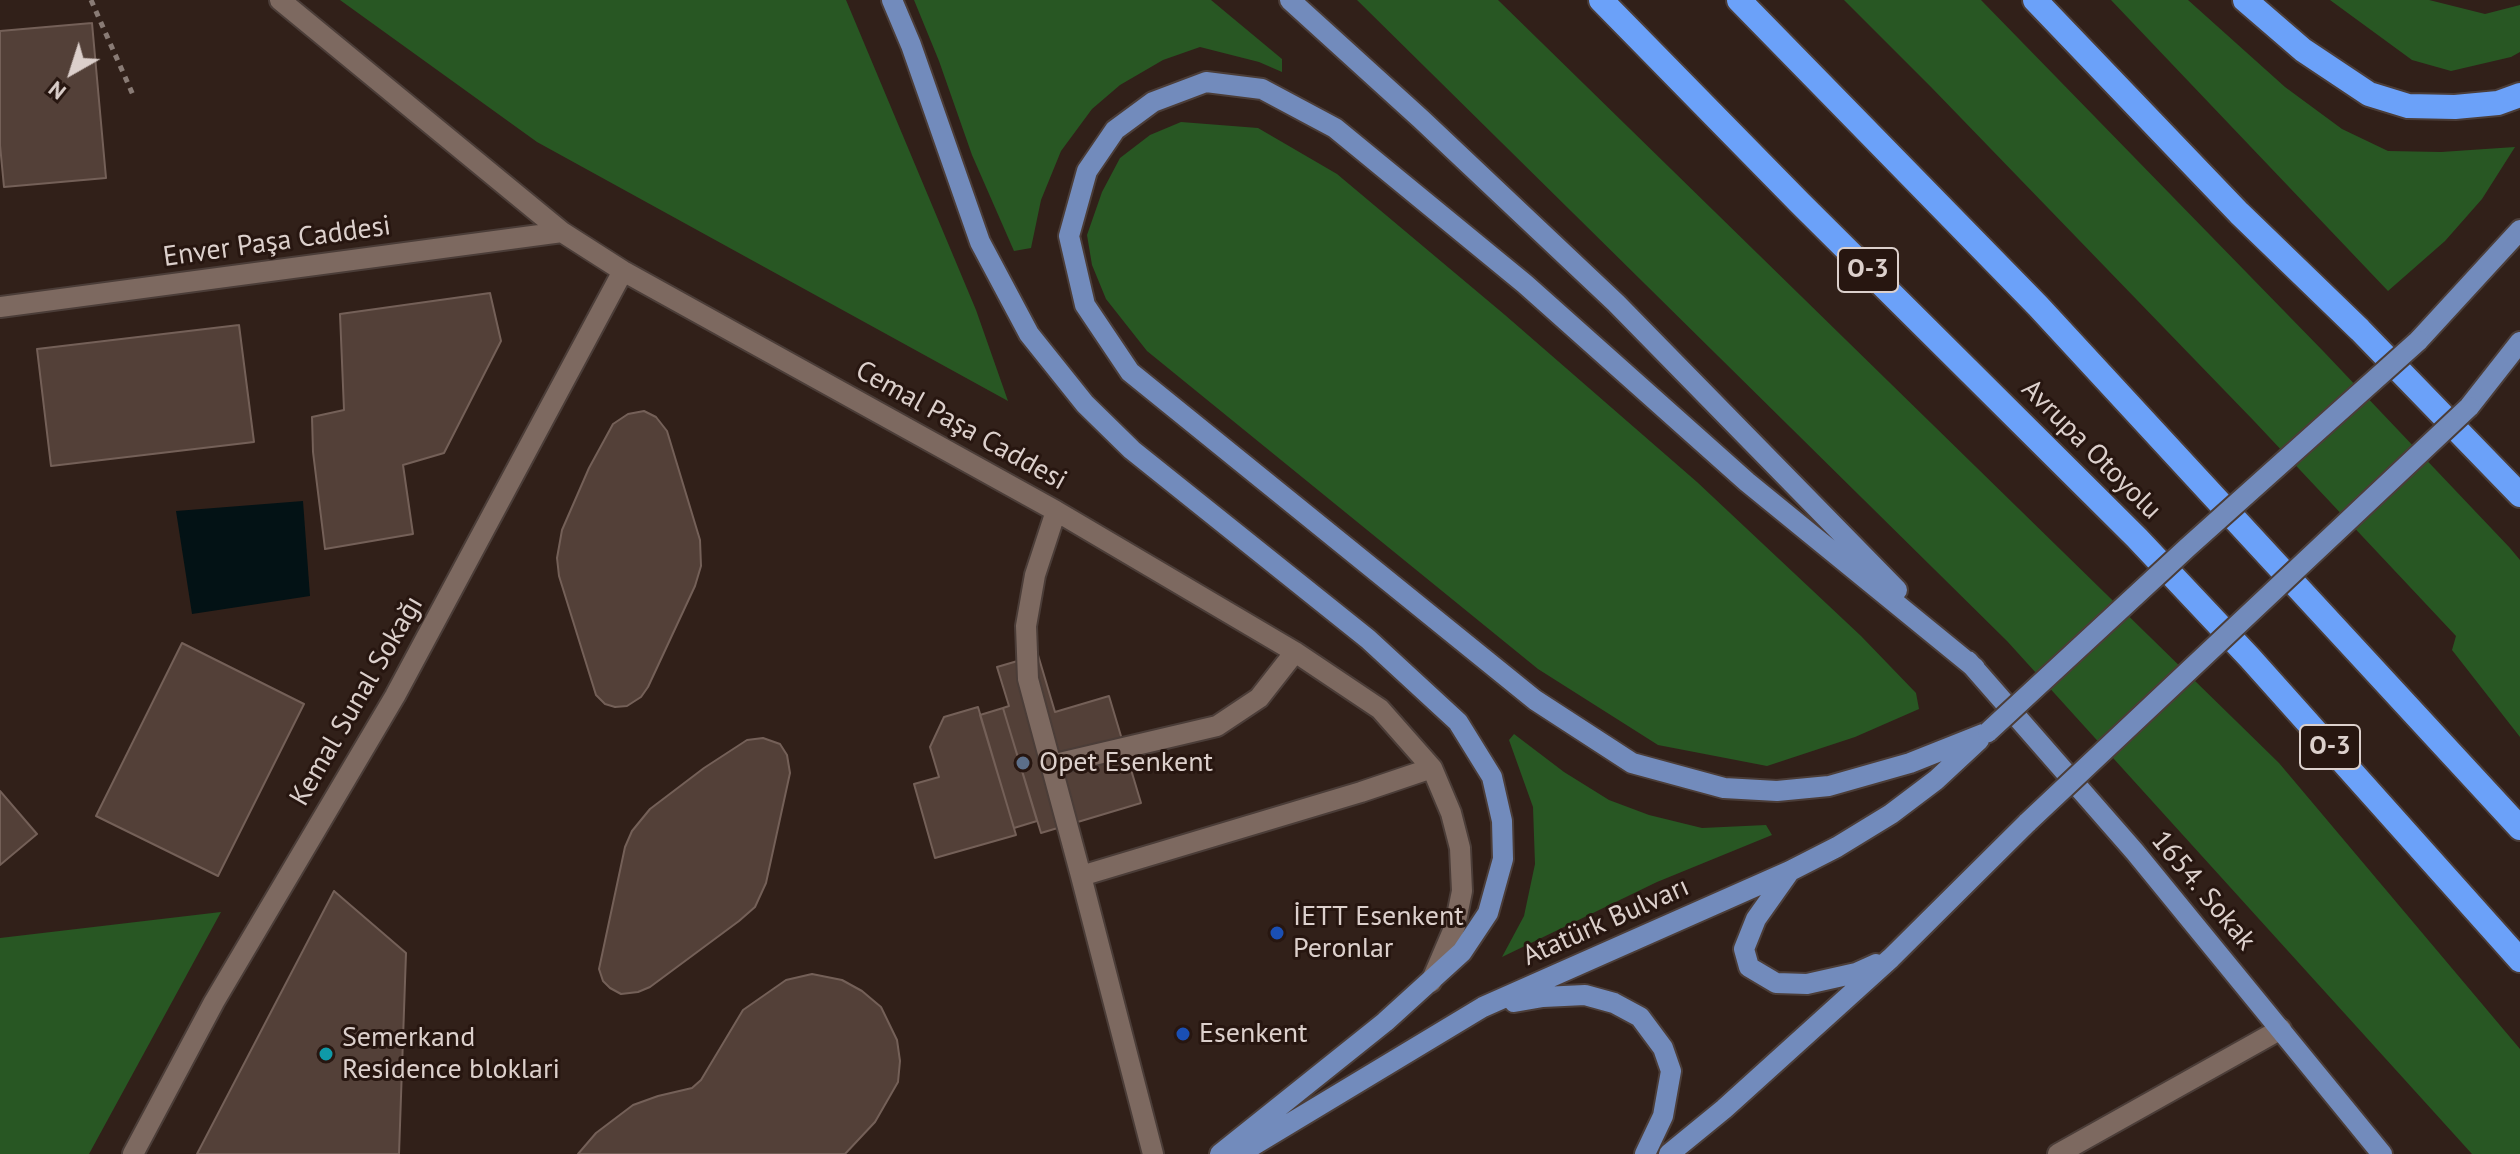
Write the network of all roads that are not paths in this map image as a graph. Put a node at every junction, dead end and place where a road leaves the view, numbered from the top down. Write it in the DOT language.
graph roads {
  1 [pos="280,0"];
  2 [pos="892,0"];
  3 [pos="1290,0"];
  4 [pos="1601,0"];
  5 [pos="1739,0"];
  6 [pos="2035,0"];
  7 [pos="2245,0"];
  8 [pos="2520,95"];
  9 [pos="2520,230"];
  10 [pos="562,232"];
  11 [pos="623,271"];
  12 [pos="0,307"];
  13 [pos="2520,342"];
  14 [pos="2520,497"];
  15 [pos="1056,511"];
  16 [pos="1295,652"];
  17 [pos="1975,668"];
  18 [pos="1988,732"];
  19 [pos="1051,765"];
  20 [pos="1432,768"];
  21 [pos="2520,828"];
  22 [pos="1790,871"];
  23 [pos="1081,876"];
  24 [pos="1891,958"];
  25 [pos="2520,960"];
  26 [pos="1431,982"];
  27 [pos="1483,1007"];
  28 [pos="2281,1029"];
  29 [pos="133,1154"];
  30 [pos="1153,1154"];
  31 [pos="1220,1154"];
  32 [pos="1239,1154"];
  33 [pos="1645,1154"];
  34 [pos="1669,1154"];
  35 [pos="2058,1154"];
  36 [pos="2382,1154"];
  1 -- 10 [label="street, Cemal Paşa Caddesi"];
  2 -- 26 [label="main road"];
  3 -- 17 [label="main road"];
  4 -- 25 [label="highway, Avrupa Otoyolu / O-3"];
  5 -- 21 [label="highway, Avrupa Otoyolu"];
  6 -- 14 [label="highway"];
  7 -- 8 [label="highway"];
  9 -- 18 [label="main road, Atatürk Bulvarı, bridge"];
  10 -- 11 [label="street, Cemal Paşa Caddesi"];
  10 -- 12 [label="street, Enver Paşa Caddesi"];
  11 -- 15 [label="street, Cemal Paşa Caddesi"];
  11 -- 29 [label="street, Kemal Sunal Sokağı"];
  13 -- 24 [label="main road, bridge"];
  15 -- 16 [label="street, Cemal Paşa Caddesi"];
  15 -- 19 [label="street"];
  16 -- 19 [label="street"];
  16 -- 20 [label="street, Cemal Paşa Caddesi"];
  17 -- 18 [label="main road"];
  17 -- 28 [label="main road, 1654. Sokak"];
  18 -- 22 [label="main road, Atatürk Bulvarı"];
  19 -- 23 [label="street"];
  20 -- 23 [label="street"];
  20 -- 26 [label="street, Cemal Paşa Caddesi"];
  22 -- 24 [label="main road"];
  22 -- 27 [label="main road, Atatürk Bulvarı"];
  23 -- 30 [label="street"];
  24 -- 34 [label="main road"];
  26 -- 31 [label="main road"];
  27 -- 32 [label="main road, Atatürk Bulvarı"];
  27 -- 33 [label="main road"];
  28 -- 35 [label="street"];
  28 -- 36 [label="main road, 1654. Sokak"];
}
